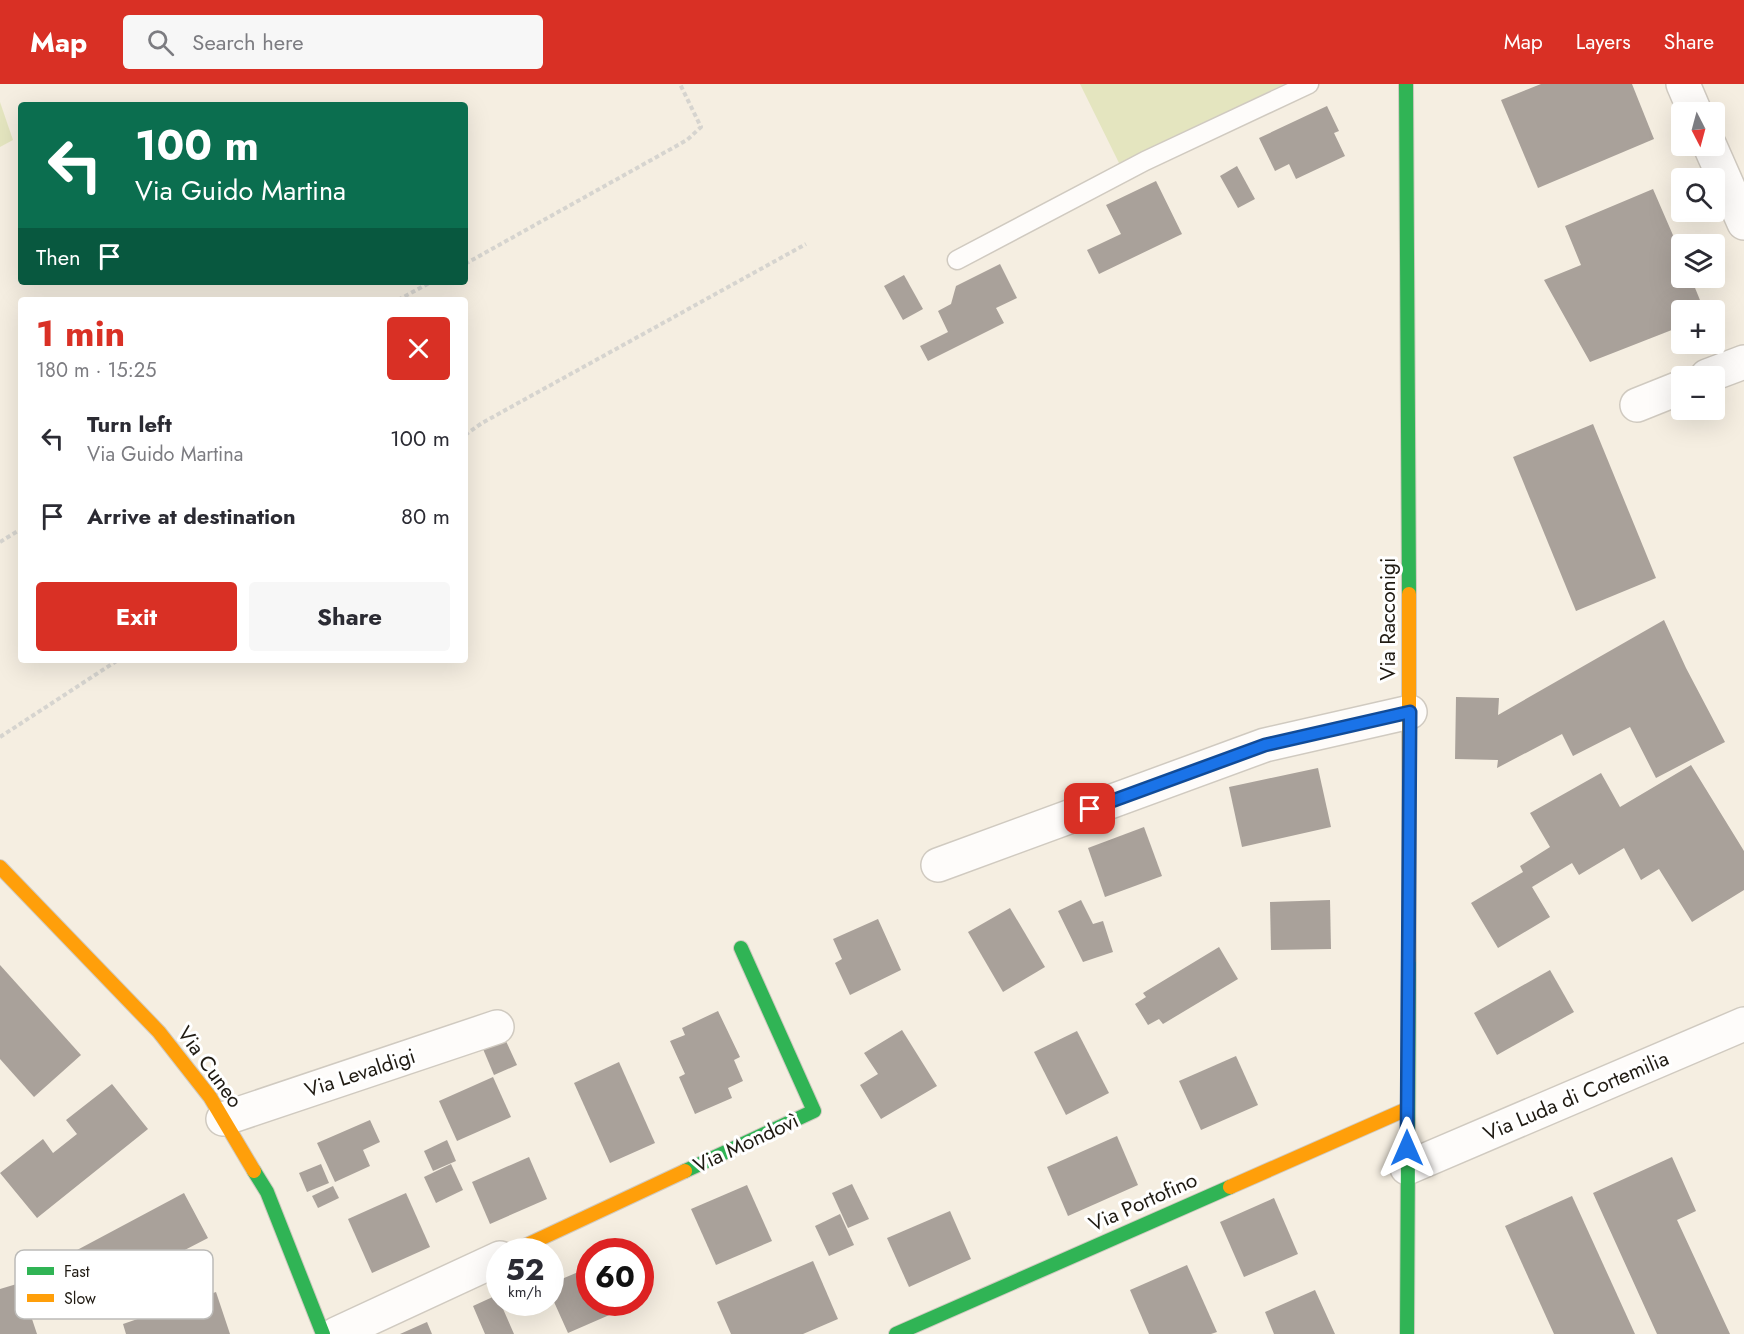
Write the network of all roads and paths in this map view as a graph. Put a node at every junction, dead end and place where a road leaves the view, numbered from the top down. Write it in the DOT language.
graph roads {
  1 [pos="680,84"];
  2 [pos="1309,84"];
  3 [pos="1406,84"];
  4 [pos="1683,84"];
  5 [pos="1691,102"];
  6 [pos="1714,156"];
  7 [pos="1744,223"];
  8 [pos="806,243"];
  9 [pos="957,260"];
  10 [pos="468,262"];
  11 [pos="426,285"];
  12 [pos="404,297"];
  13 [pos="1744,362"];
  14 [pos="1725,369"];
  15 [pos="1671,391"];
  16 [pos="1637,405"];
  17 [pos="468,433"];
  18 [pos="18,531"];
  19 [pos="0,542"];
  20 [pos="113,663"];
  21 [pos="1410,712"];
  22 [pos="0,736"];
  23 [pos="938,865"];
  24 [pos="0,867"];
  25 [pos="741,948"];
  26 [pos="1744,1024"];
  27 [pos="497,1027"];
  28 [pos="1407,1108"];
  29 [pos="223,1119"];
  30 [pos="1407,1168"];
  31 [pos="542,1238"];
  32 [pos="486,1264"];
  33 [pos="323,1334"];
  34 [pos="336,1334"];
  35 [pos="896,1334"];
  36 [pos="1407,1334"];
  1 -- 10 [label="path"];
  2 -- 9 [label="lane"];
  3 -- 21 [label="street, Via Racconigi"];
  4 -- 5 [label="street"];
  6 -- 7 [label="street"];
  8 -- 17 [label="path"];
  11 -- 12 [label="path"];
  13 -- 14 [label="street"];
  15 -- 16 [label="street"];
  18 -- 19 [label="path"];
  20 -- 22 [label="path"];
  21 -- 23 [label="street"];
  21 -- 28 [label="street, Via Racconigi"];
  24 -- 29 [label="street, Via Cuneo"];
  25 -- 31 [label="street, Via Mondovì"];
  26 -- 30 [label="street, Via Luda di Cortemilia"];
  27 -- 29 [label="street, Via Levaldigi"];
  28 -- 30 [label="street, Via Racconigi"];
  28 -- 35 [label="street, Via Portofino"];
  29 -- 33 [label="street, Via Cuneo"];
  30 -- 36 [label="street, Via Racconigi"];
  32 -- 34 [label="street"];
}
